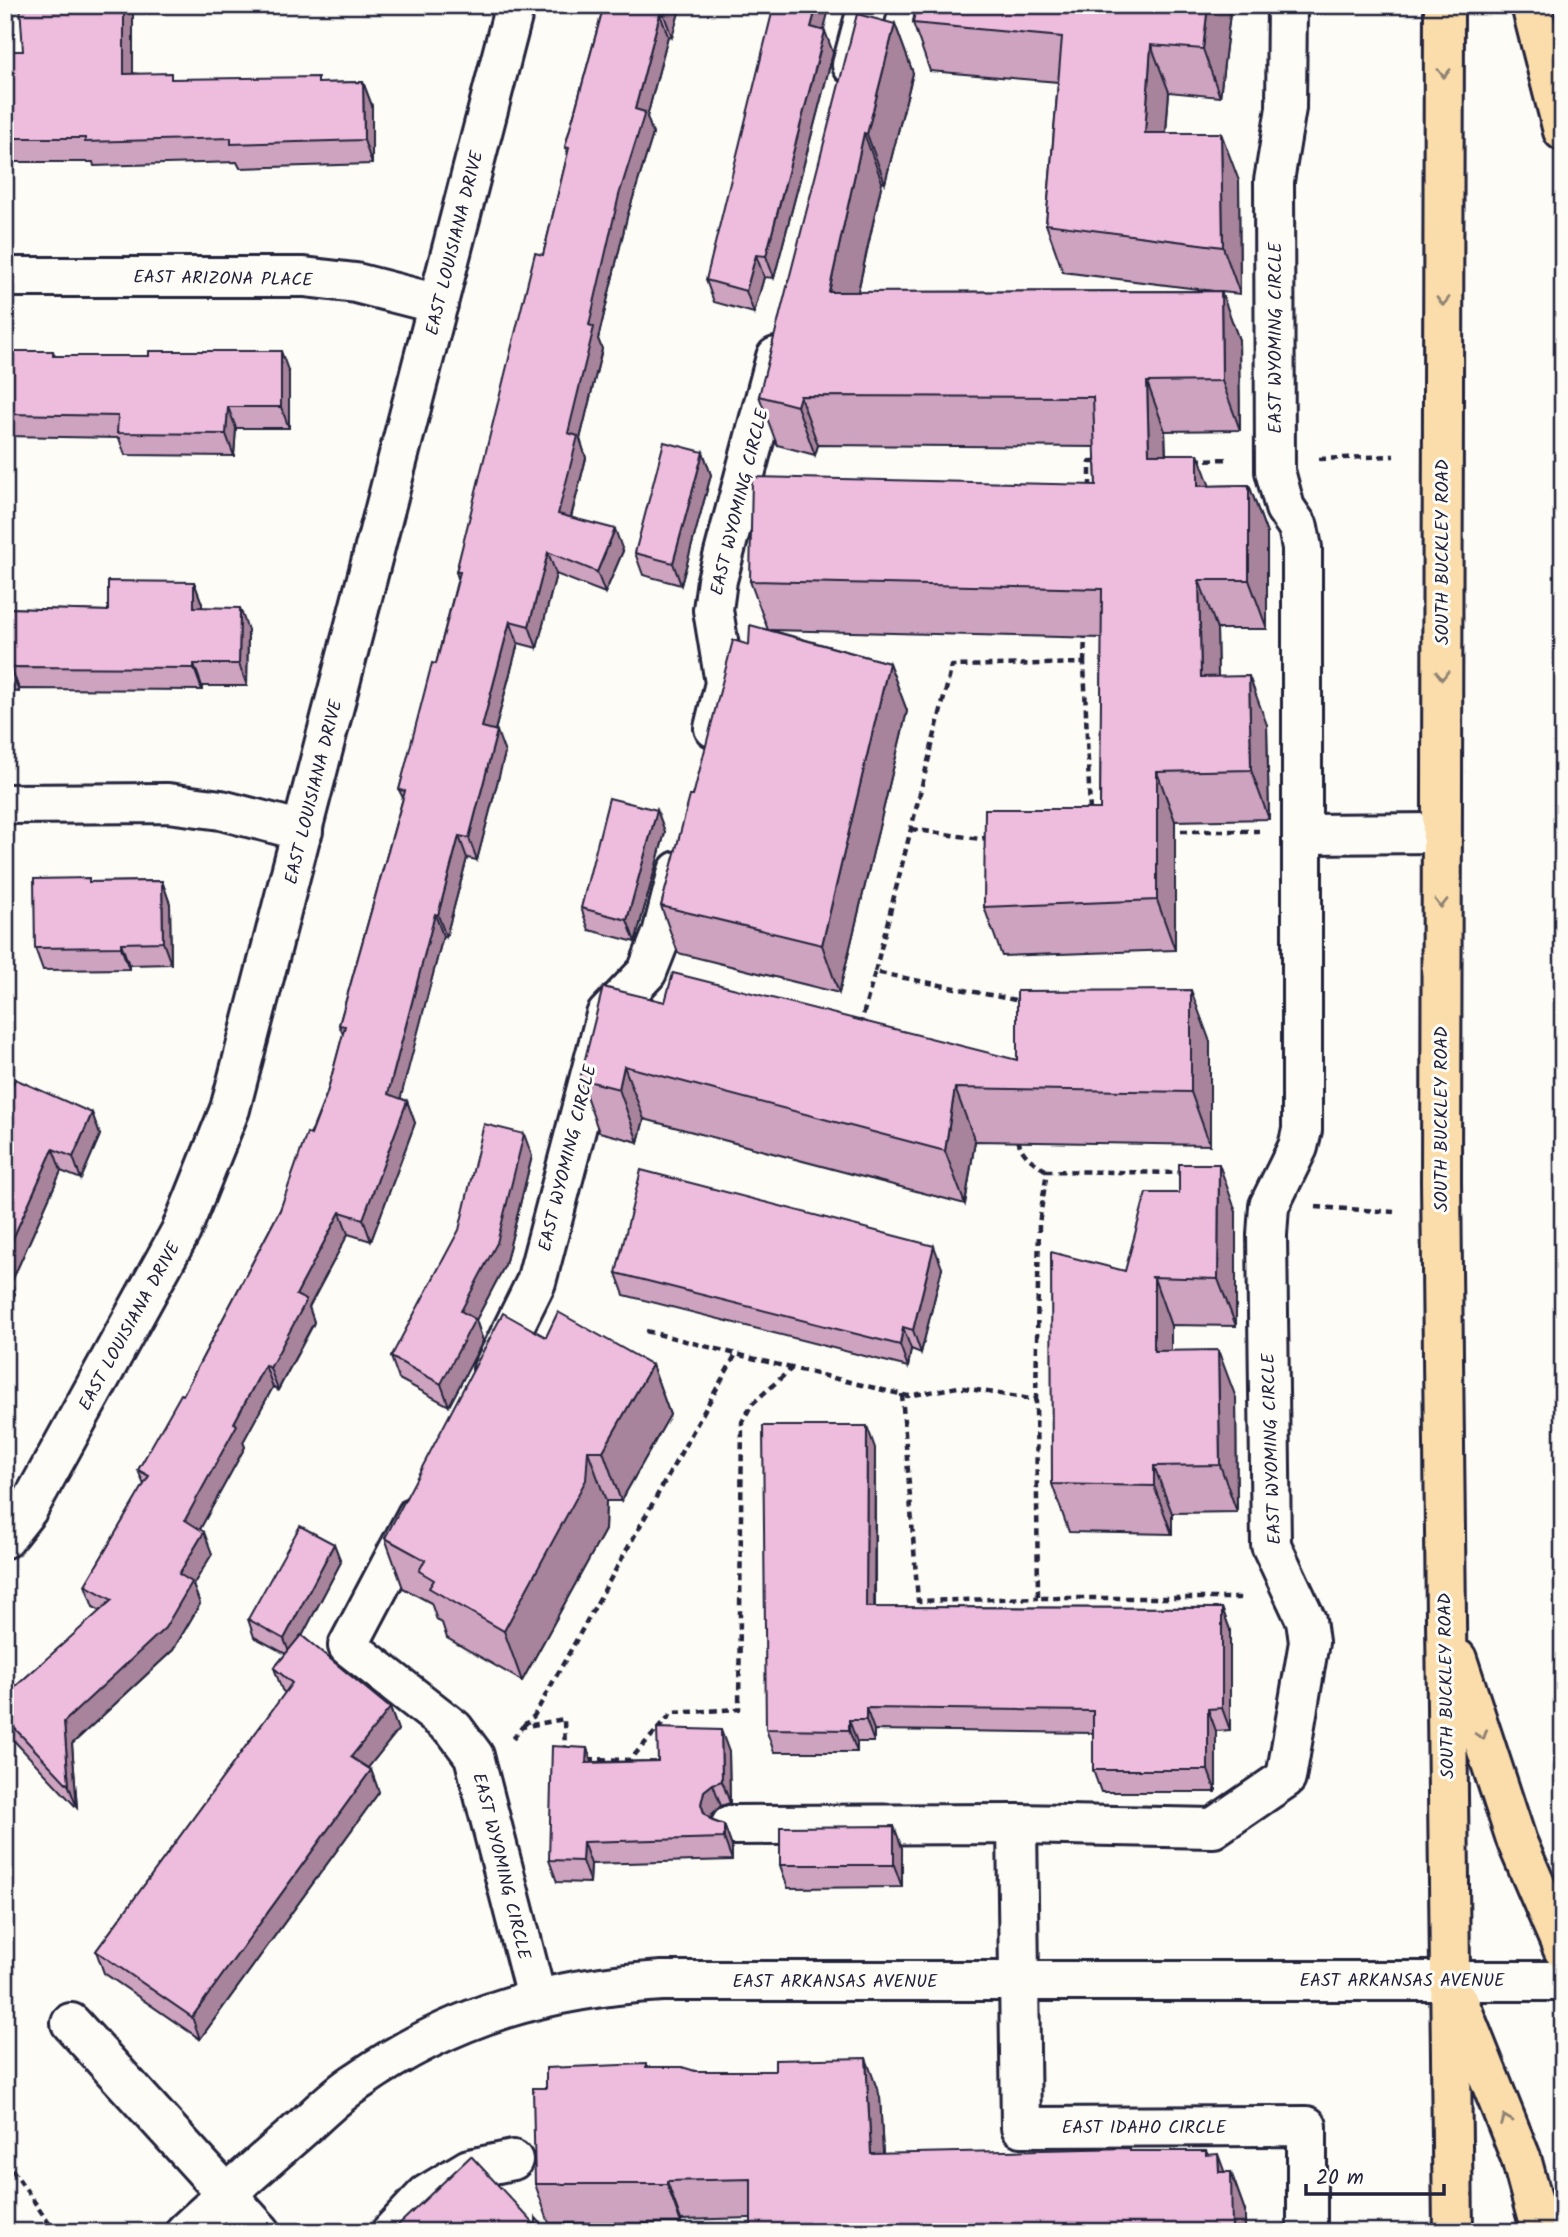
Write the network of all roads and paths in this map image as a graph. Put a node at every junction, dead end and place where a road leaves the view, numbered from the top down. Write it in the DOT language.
graph roads {
  1 [pos="515,5"];
  2 [pos="868,5"];
  3 [pos="1287,5"];
  4 [pos="1444,5"];
  5 [pos="1531,5"];
  6 [pos="844,99"];
  7 [pos="1563,131"];
  8 [pos="5,277"];
  9 [pos="438,304"];
  10 [pos="784,326"];
  11 [pos="1394,456"];
  12 [pos="1236,458"];
  13 [pos="1311,459"];
  14 [pos="1183,460"];
  15 [pos="1104,462"];
  16 [pos="1090,489"];
  17 [pos="1085,623"];
  18 [pos="1084,663"];
  19 [pos="705,762"];
  20 [pos="5,804"];
  21 [pos="1090,817"];
  22 [pos="911,829"];
  23 [pos="303,831"];
  24 [pos="1156,831"];
  25 [pos="1261,831"];
  26 [pos="1441,833"];
  27 [pos="1000,834"];
  28 [pos="1301,834"];
  29 [pos="685,842"];
  30 [pos="875,972"];
  31 [pos="1019,1014"];
  32 [pos="857,1038"];
  33 [pos="1017,1136"];
  34 [pos="1046,1171"];
  35 [pos="1194,1173"];
  36 [pos="1306,1206"];
  37 [pos="1394,1212"];
  38 [pos="646,1331"];
  39 [pos="736,1354"];
  40 [pos="792,1368"];
  41 [pos="902,1394"];
  42 [pos="1036,1400"];
  43 [pos="475,1404"];
  44 [pos="431,1488"];
  45 [pos="5,1538"];
  46 [pos="1038,1598"];
  47 [pos="1244,1598"];
  48 [pos="1446,1623"];
  49 [pos="522,1727"];
  50 [pos="507,1746"];
  51 [pos="566,1759"];
  52 [pos="579,1759"];
  53 [pos="1017,1824"];
  54 [pos="744,1825"];
  55 [pos="1563,1949"];
  56 [pos="1450,1979"];
  57 [pos="1019,1980"];
  58 [pos="1563,1981"];
  59 [pos="536,1997"];
  60 [pos="71,2023"];
  61 [pos="5,2159"];
  62 [pos="513,2160"];
  63 [pos="227,2194"];
  64 [pos="55,2232"];
  65 [pos="185,2232"];
  66 [pos="261,2232"];
  67 [pos="391,2232"];
  68 [pos="1307,2232"];
  69 [pos="1453,2232"];
  70 [pos="1541,2232"];
  1 -- 9 [label="street, EAST LOUISIANA DRIVE"];
  2 -- 6 [label="street"];
  3 -- 28 [label="street, EAST WYOMING CIRCLE"];
  4 -- 26 [label="main road, SOUTH BUCKLEY ROAD, one-way"];
  5 -- 7 [label="main road"];
  8 -- 9 [label="street, EAST ARIZONA PLACE"];
  9 -- 23 [label="street, EAST LOUISIANA DRIVE"];
  10 -- 19 [label="street, EAST WYOMING CIRCLE"];
  11 -- 13 [label="path"];
  12 -- 14 [label="path"];
  15 -- 16 [label="path"];
  17 -- 18 [label="path"];
  18 -- 21 [label="path"];
  18 -- 22 [label="path"];
  20 -- 23 [label="street"];
  22 -- 27 [label="path"];
  22 -- 30 [label="path"];
  23 -- 45 [label="street, EAST LOUISIANA DRIVE"];
  24 -- 25 [label="path"];
  26 -- 28 [label="street"];
  26 -- 48 [label="main road, SOUTH BUCKLEY ROAD, one-way"];
  28 -- 53 [label="street, EAST WYOMING CIRCLE"];
  29 -- 43 [label="street, EAST WYOMING CIRCLE"];
  30 -- 31 [label="path"];
  30 -- 32 [label="path"];
  33 -- 34 [label="path"];
  34 -- 35 [label="path"];
  34 -- 42 [label="path"];
  36 -- 37 [label="path"];
  38 -- 39 [label="path"];
  39 -- 40 [label="path"];
  39 -- 49 [label="path"];
  40 -- 41 [label="path"];
  40 -- 52 [label="path"];
  41 -- 42 [label="path"];
  41 -- 46 [label="path"];
  42 -- 46 [label="path"];
  44 -- 59 [label="street, EAST WYOMING CIRCLE"];
  46 -- 47 [label="path"];
  48 -- 55 [label="main road, one-way"];
  48 -- 56 [label="main road, SOUTH BUCKLEY ROAD"];
  49 -- 50 [label="path"];
  49 -- 51 [label="path"];
  53 -- 54 [label="street, EAST WYOMING CIRCLE"];
  53 -- 57 [label="street"];
  56 -- 57 [label="street, EAST ARKANSAS AVENUE"];
  56 -- 58 [label="street, EAST ARKANSAS AVENUE"];
  56 -- 69 [label="main road, SOUTH BUCKLEY ROAD"];
  70 -- 56 [label="main road, one-way"];
  57 -- 59 [label="street, EAST ARKANSAS AVENUE"];
  57 -- 68 [label="street, EAST IDAHO CIRCLE"];
  59 -- 63 [label="street, EAST ARKANSAS AVENUE"];
  60 -- 63 [label="street"];
  61 -- 64 [label="path"];
  62 -- 67 [label="street"];
  63 -- 65 [label="street, EAST ARKANSAS AVENUE"];
  63 -- 66 [label="street"];
}
